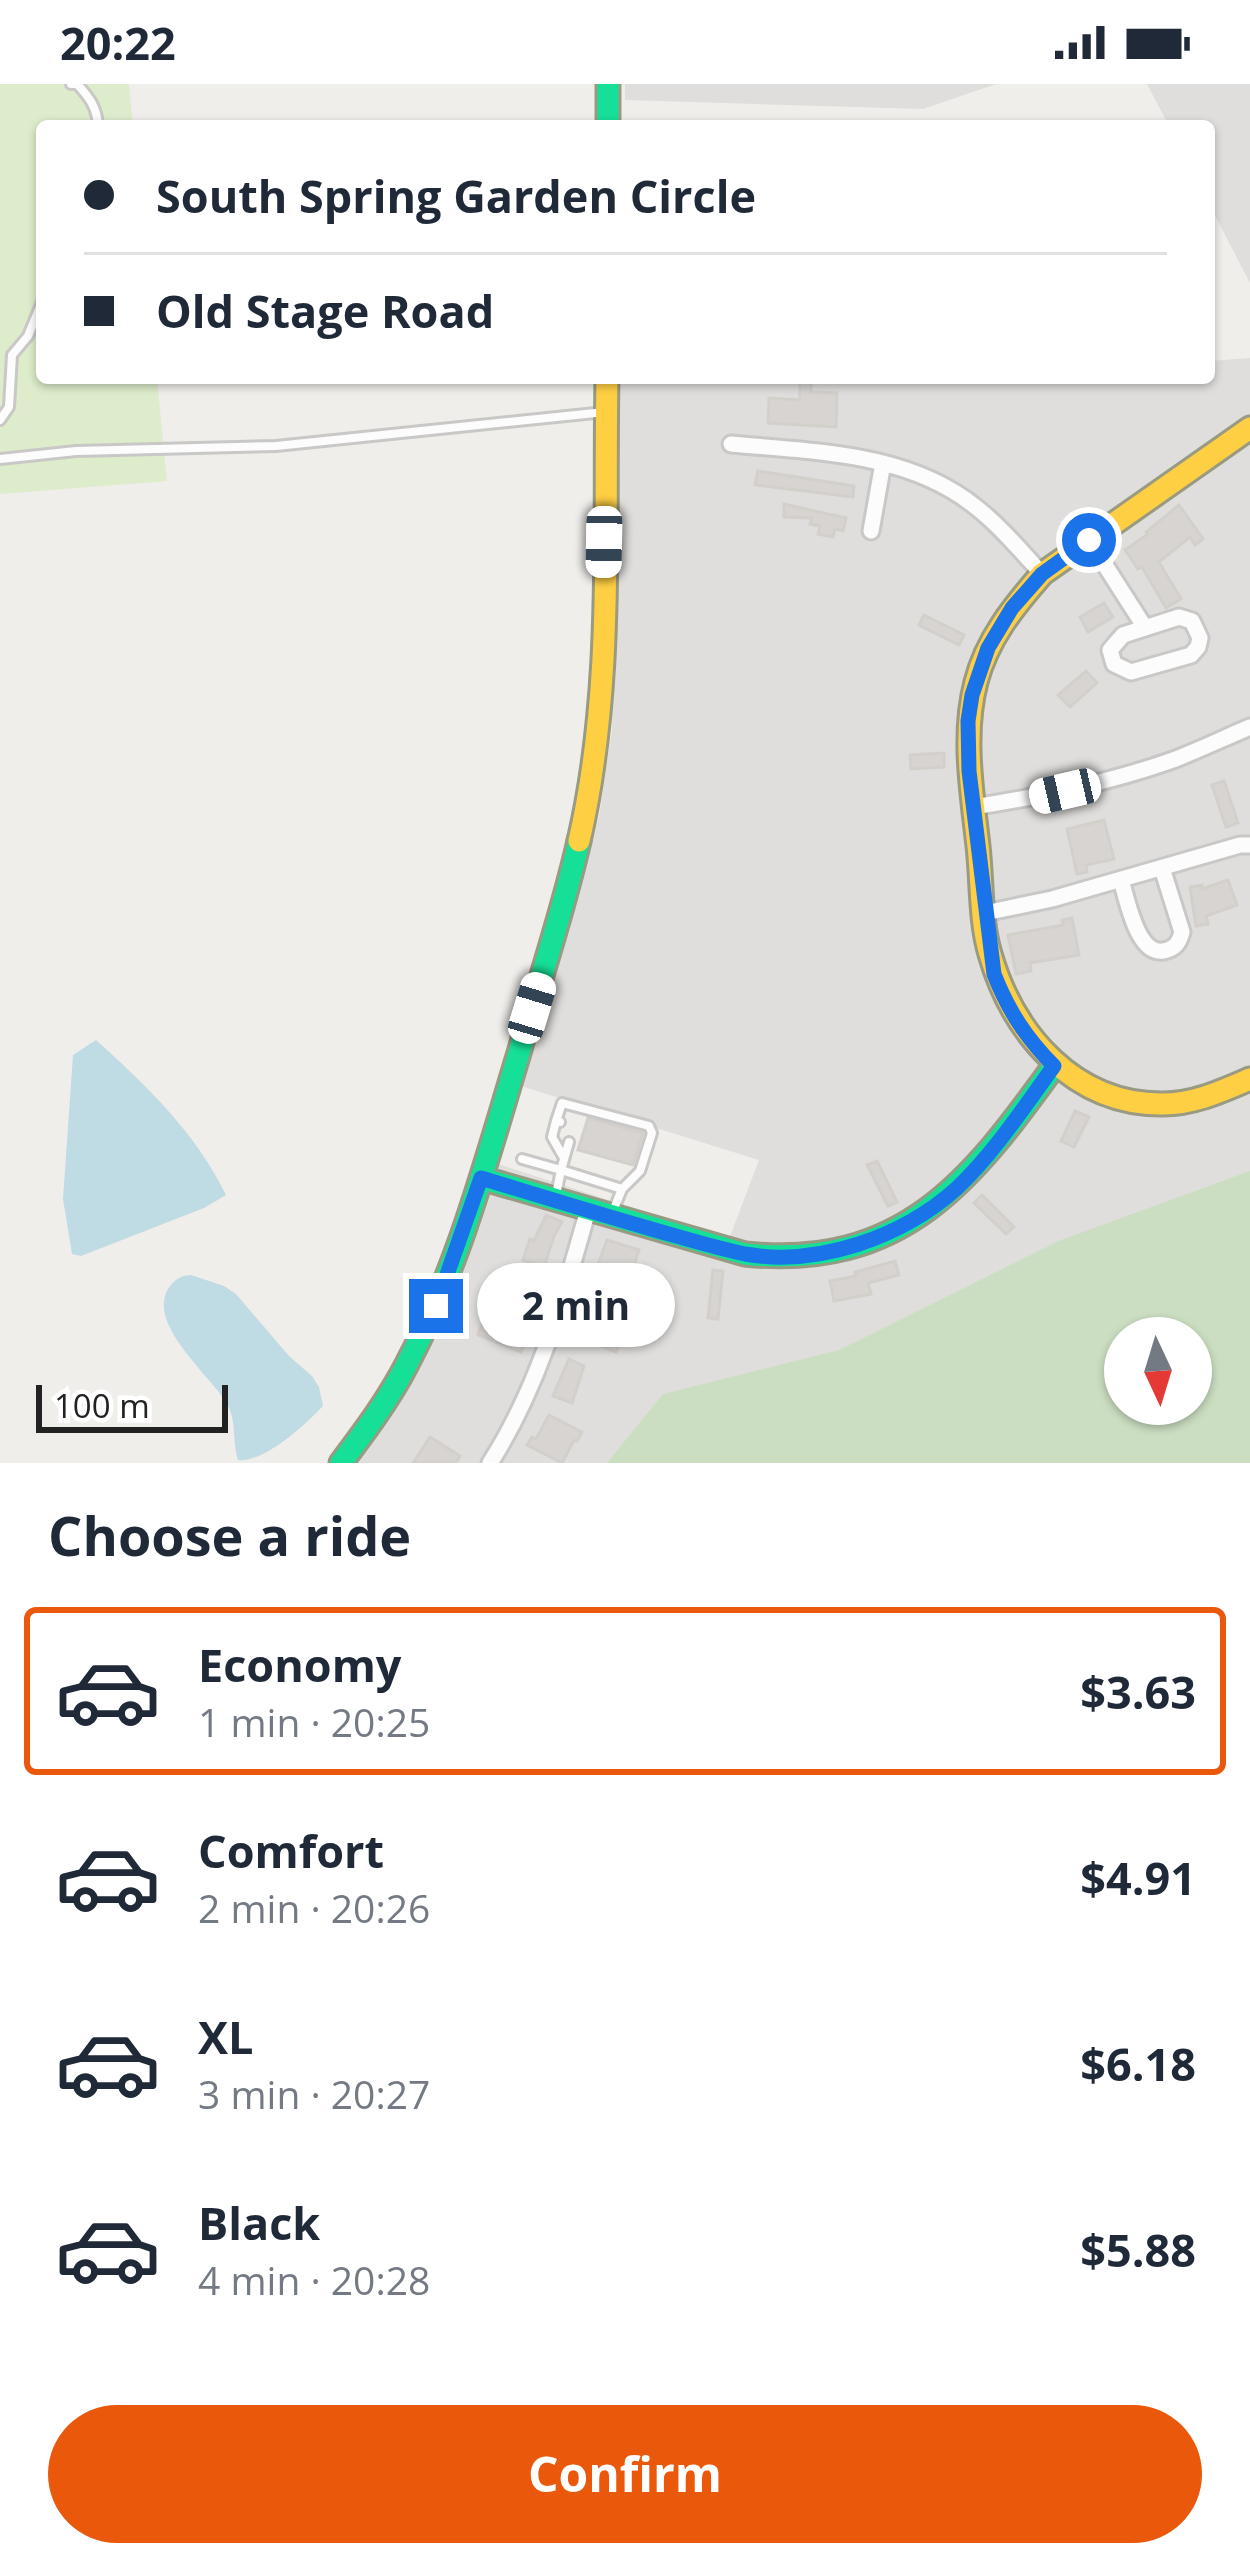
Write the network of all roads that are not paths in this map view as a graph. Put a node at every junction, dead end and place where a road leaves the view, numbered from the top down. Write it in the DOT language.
graph roads {
  1 [pos="71,84"];
  2 [pos="608,84"];
  3 [pos="98,120"];
  4 [pos="608,120"];
  5 [pos="36,317"];
  6 [pos="607,384"];
  7 [pos="606,412"];
  8 [pos="0,420"];
  9 [pos="1250,428"];
  10 [pos="731,444"];
  11 [pos="0,459"];
  12 [pos="883,463"];
  13 [pos="871,531"];
  14 [pos="1089,540"];
  15 [pos="1042,574"];
  16 [pos="1144,626"];
  17 [pos="1250,727"];
  18 [pos="974,807"];
  19 [pos="1250,844"];
  20 [pos="1162,868"];
  21 [pos="1121,880"];
  22 [pos="986,914"];
  23 [pos="1054,1066"];
  24 [pos="1250,1079"];
  25 [pos="569,1142"];
  26 [pos="565,1158"];
  27 [pos="522,1159"];
  28 [pos="561,1171"];
  29 [pos="481,1178"];
  30 [pos="622,1189"];
  31 [pos="555,1200"];
  32 [pos="588,1210"];
  33 [pos="611,1217"];
  34 [pos="341,1463"];
  35 [pos="490,1463"];
  1 -- 3 [label="lane"];
  2 -- 4 [label="street"];
  5 -- 8 [label="lane"];
  6 -- 7 [label="street"];
  7 -- 11 [label="lane"];
  7 -- 29 [label="street"];
  9 -- 14 [label="street"];
  10 -- 12 [label="street"];
  12 -- 13 [label="street"];
  12 -- 15 [label="street"];
  14 -- 15 [label="street"];
  14 -- 16 [label="street"];
  15 -- 18 [label="street"];
  16 -- 16 [label="street"];
  17 -- 18 [label="street"];
  18 -- 22 [label="street"];
  19 -- 20 [label="street"];
  20 -- 21 [label="street"];
  20 -- 21 [label="street"];
  21 -- 22 [label="street"];
  22 -- 23 [label="street"];
  23 -- 24 [label="street"];
  23 -- 33 [label="street"];
  25 -- 26 [label="lane"];
  26 -- 28 [label="lane"];
  26 -- 30 [label="lane"];
  27 -- 28 [label="lane"];
  28 -- 30 [label="lane"];
  28 -- 31 [label="lane"];
  29 -- 31 [label="street"];
  29 -- 34 [label="street"];
  30 -- 33 [label="lane"];
  31 -- 32 [label="street"];
  32 -- 33 [label="street"];
  32 -- 35 [label="street"];
}
